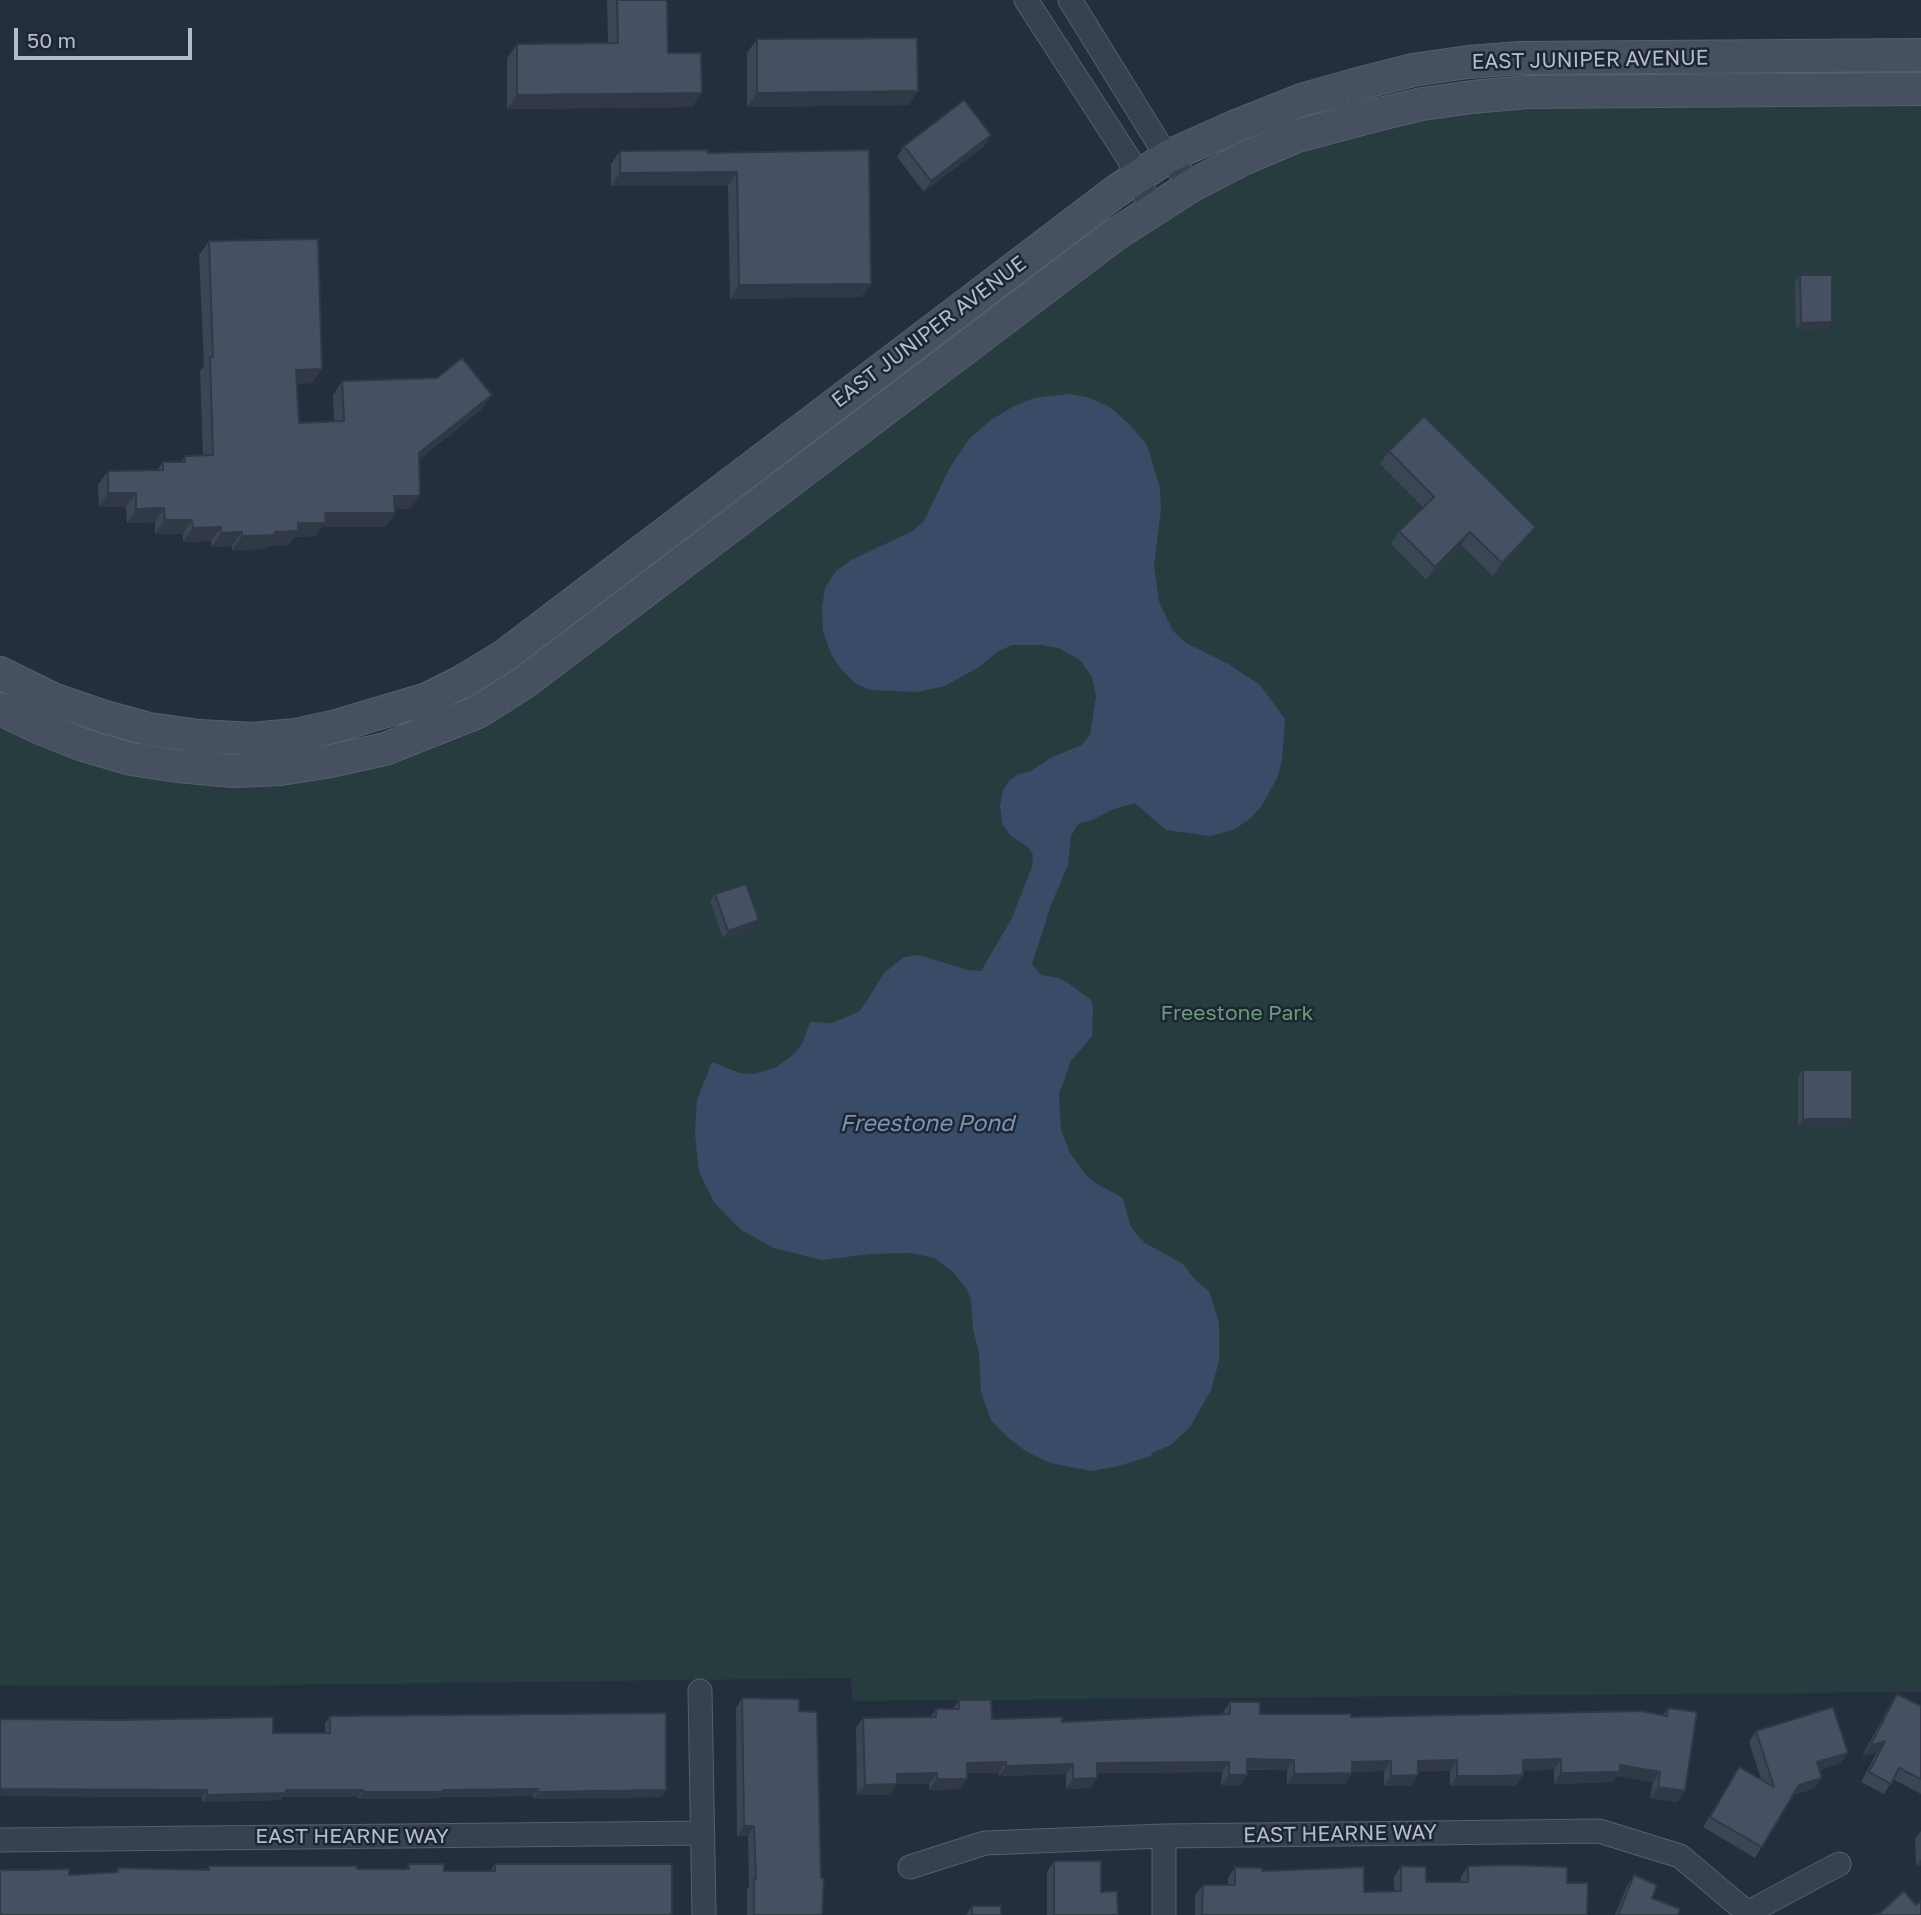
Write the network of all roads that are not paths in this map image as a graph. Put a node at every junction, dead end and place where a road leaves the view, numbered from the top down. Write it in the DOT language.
graph roads {
  1 [pos="1026,0"];
  2 [pos="1070,0"];
  3 [pos="1921,55"];
  4 [pos="1921,89"];
  5 [pos="1169,156"];
  6 [pos="1137,176"];
  7 [pos="1191,186"];
  8 [pos="1152,210"];
  9 [pos="0,673"];
  10 [pos="0,709"];
  11 [pos="700,1691"];
  12 [pos="703,1833"];
  13 [pos="1164,1836"];
  14 [pos="0,1840"];
  15 [pos="1839,1864"];
  16 [pos="910,1867"];
  17 [pos="1749,1914"];
  18 [pos="704,1915"];
  19 [pos="1164,1915"];
  1 -- 6 [label="street"];
  2 -- 5 [label="street"];
  3 -- 5 [label="street, EAST JUNIPER AVENUE"];
  4 -- 7 [label="street, EAST JUNIPER AVENUE"];
  5 -- 6 [label="street, EAST JUNIPER AVENUE"];
  5 -- 7 [label="street"];
  6 -- 8 [label="street"];
  6 -- 9 [label="street, EAST JUNIPER AVENUE"];
  7 -- 8 [label="street, EAST JUNIPER AVENUE"];
  8 -- 10 [label="street, EAST JUNIPER AVENUE"];
  11 -- 12 [label="street"];
  12 -- 14 [label="street, EAST HEARNE WAY"];
  12 -- 18 [label="street"];
  13 -- 16 [label="street, EAST HEARNE WAY"];
  13 -- 17 [label="street, EAST HEARNE WAY"];
  13 -- 19 [label="street"];
  15 -- 17 [label="street, EAST HEARNE WAY"];
}
